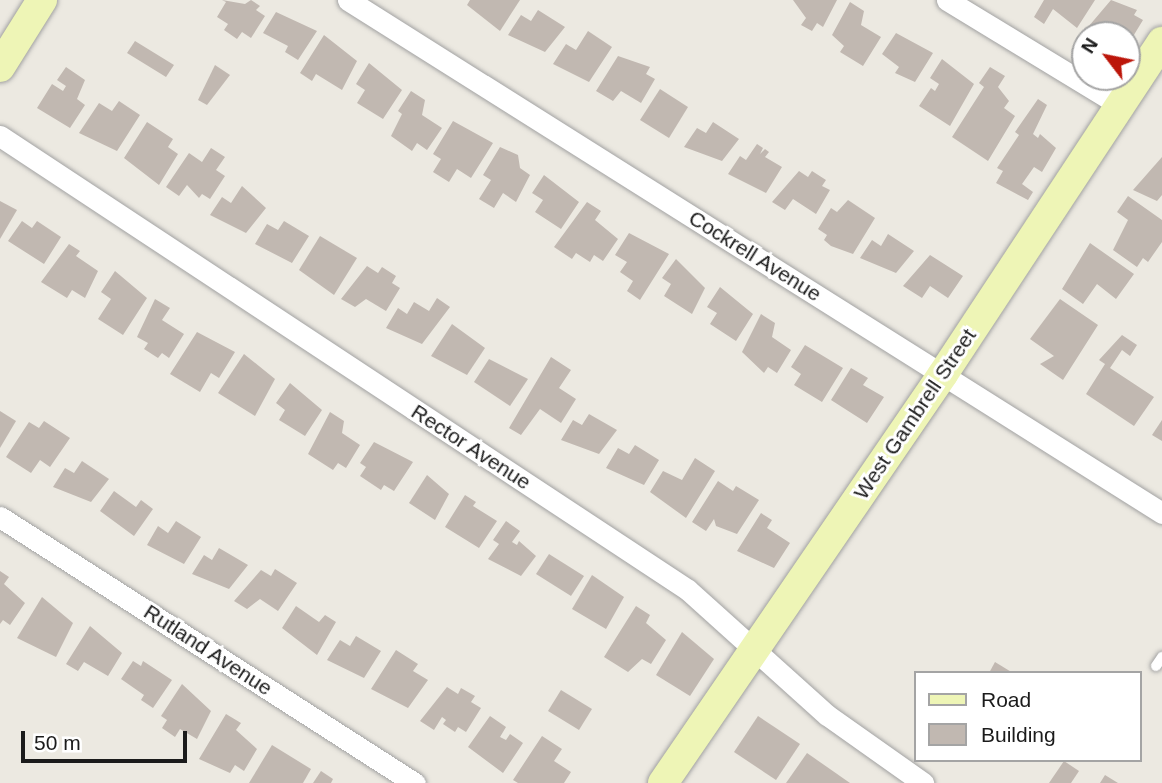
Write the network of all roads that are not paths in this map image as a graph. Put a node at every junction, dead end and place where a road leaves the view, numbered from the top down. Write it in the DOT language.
graph roads {
  1 [pos="348,0"];
  2 [pos="947,0"];
  3 [pos="33,3"];
  4 [pos="1162,41"];
  5 [pos="0,67"];
  6 [pos="1120,105"];
  7 [pos="0,136"];
  8 [pos="943,374"];
  9 [pos="1162,513"];
  10 [pos="0,517"];
  11 [pos="754,648"];
  12 [pos="415,783"];
  13 [pos="663,783"];
  14 [pos="923,783"];
  1 -- 8 [label="street, Cockrell Avenue"];
  2 -- 6 [label="street"];
  3 -- 5 [label="street"];
  4 -- 6 [label="street, West Gambrell Street"];
  6 -- 8 [label="street, West Gambrell Street"];
  7 -- 11 [label="street, Rector Avenue"];
  8 -- 9 [label="street, Cockrell Avenue"];
  8 -- 11 [label="street, West Gambrell Street"];
  10 -- 12 [label="street, Rutland Avenue"];
  11 -- 13 [label="street, West Gambrell Street"];
  11 -- 14 [label="street, Rector Avenue"];
}
